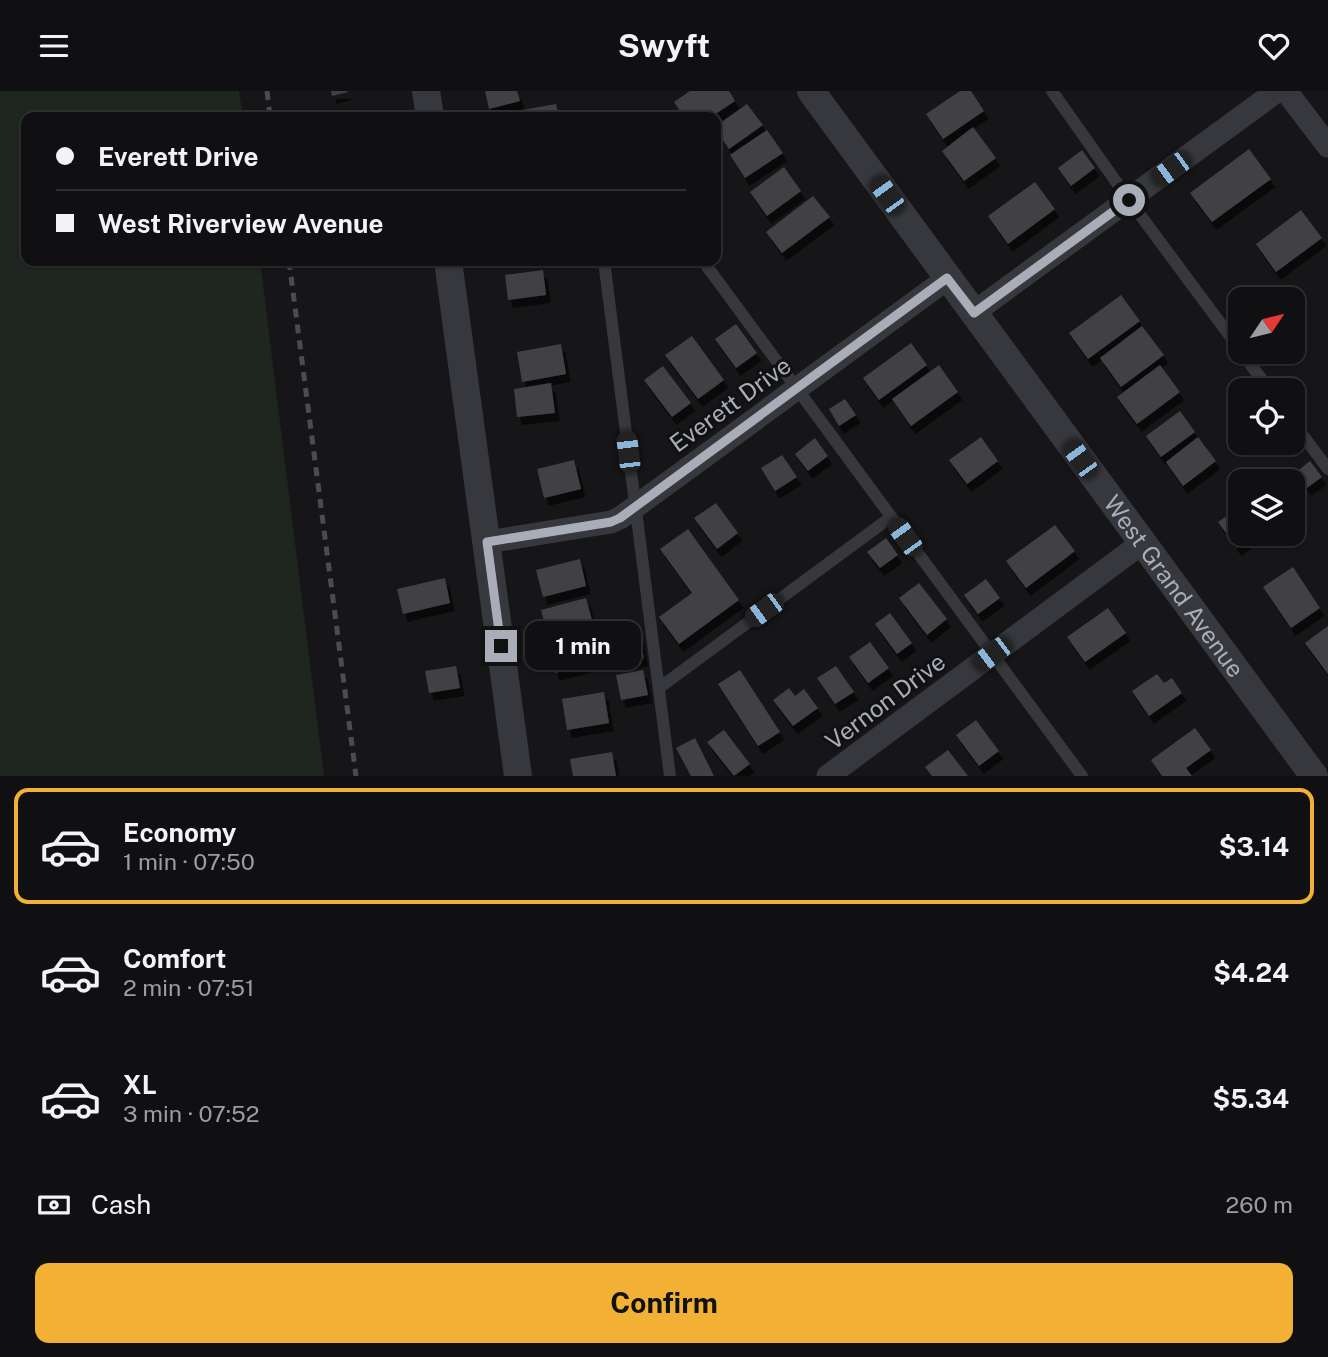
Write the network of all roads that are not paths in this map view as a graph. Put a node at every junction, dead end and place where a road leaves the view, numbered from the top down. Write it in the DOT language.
graph roads {
  1 [pos="426,91"];
  2 [pos="811,91"];
  3 [pos="1052,91"];
  4 [pos="1277,91"];
  5 [pos="1286,91"];
  6 [pos="429,112"];
  7 [pos="1328,146"];
  8 [pos="1129,200"];
  9 [pos="449,266"];
  10 [pos="605,266"];
  11 [pos="706,266"];
  12 [pos="947,278"];
  13 [pos="974,313"];
  14 [pos="1228,334"];
  15 [pos="1250,364"];
  16 [pos="1261,378"];
  17 [pos="796,389"];
  18 [pos="1305,438"];
  19 [pos="1328,469"];
  20 [pos="635,507"];
  21 [pos="891,517"];
  22 [pos="487,542"];
  23 [pos="1142,543"];
  24 [pos="992,654"];
  25 [pos="659,688"];
  26 [pos="518,776"];
  27 [pos="670,776"];
  28 [pos="828,776"];
  29 [pos="1082,776"];
  30 [pos="1314,776"];
  1 -- 6 [label="street"];
  2 -- 12 [label="street, West Grand Avenue"];
  3 -- 8 [label="lane"];
  4 -- 8 [label="street"];
  5 -- 7 [label="street"];
  8 -- 13 [label="street"];
  8 -- 14 [label="lane"];
  9 -- 22 [label="street"];
  10 -- 20 [label="lane"];
  11 -- 17 [label="lane"];
  12 -- 13 [label="street, West Grand Avenue"];
  12 -- 17 [label="street, Everett Drive"];
  13 -- 23 [label="street, West Grand Avenue"];
  15 -- 16 [label="lane"];
  17 -- 20 [label="street, Everett Drive"];
  17 -- 21 [label="lane"];
  18 -- 19 [label="lane"];
  20 -- 22 [label="street, Everett Drive"];
  20 -- 25 [label="lane"];
  21 -- 24 [label="lane"];
  21 -- 25 [label="lane"];
  22 -- 26 [label="street"];
  23 -- 24 [label="street, Vernon Drive"];
  23 -- 30 [label="street, West Grand Avenue"];
  24 -- 28 [label="street, Vernon Drive"];
  24 -- 29 [label="lane"];
  25 -- 27 [label="lane"];
}
